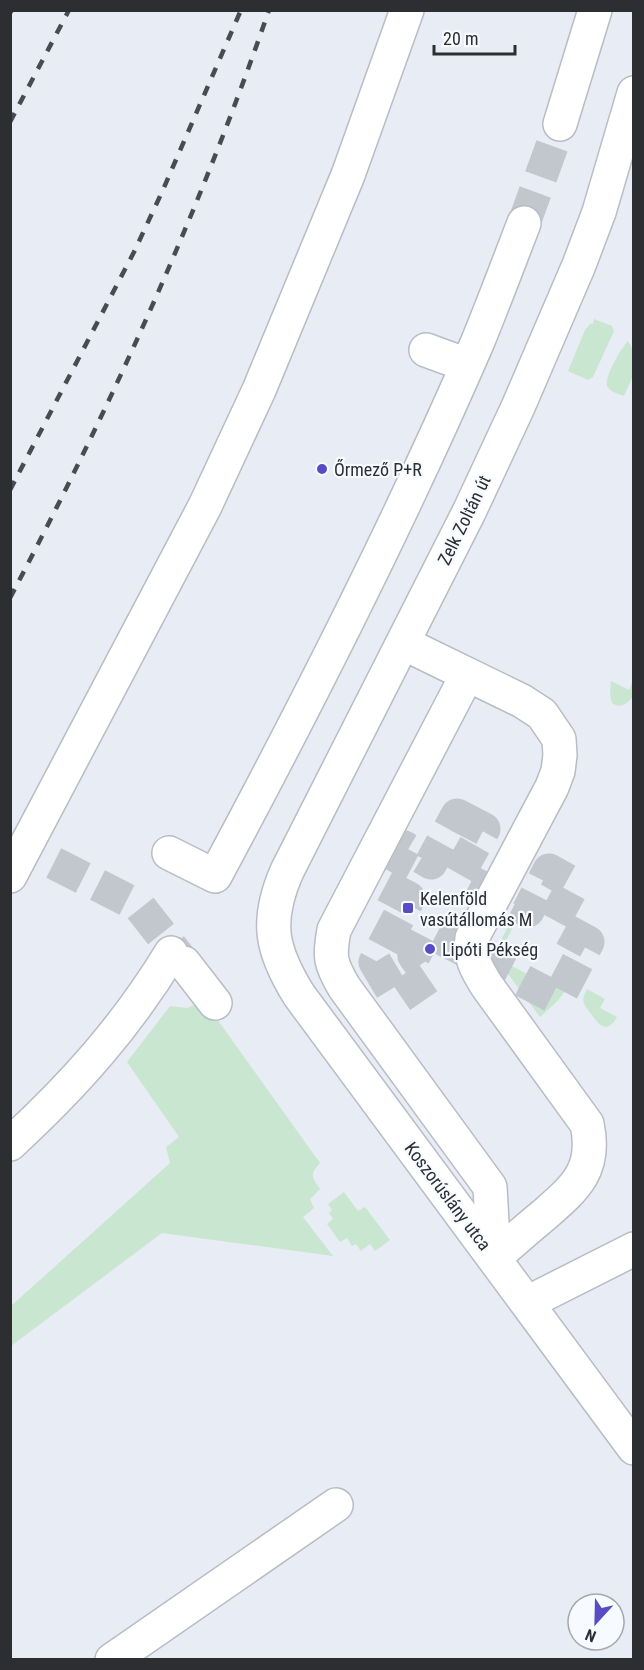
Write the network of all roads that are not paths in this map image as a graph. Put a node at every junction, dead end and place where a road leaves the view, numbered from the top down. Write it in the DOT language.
graph roads {
  1 [pos="407,10"];
  2 [pos="595,10"];
  3 [pos="633,93"];
  4 [pos="560,124"];
  5 [pos="524,223"];
  6 [pos="426,350"];
  7 [pos="467,365"];
  8 [pos="403,643"];
  9 [pos="467,675"];
  10 [pos="169,853"];
  11 [pos="10,876"];
  12 [pos="273,937"];
  13 [pos="215,1003"];
  14 [pos="10,1144"];
  15 [pos="633,1249"];
  16 [pos="495,1258"];
  17 [pos="527,1303"];
  18 [pos="633,1448"];
  19 [pos="336,1505"];
  20 [pos="112,1659"];
  1 -- 11 [label="street"];
  2 -- 4 [label="street"];
  3 -- 8 [label="street, Zelk Zoltán út"];
  5 -- 7 [label="street"];
  6 -- 7 [label="street"];
  7 -- 10 [label="street"];
  8 -- 9 [label="street"];
  8 -- 12 [label="street, Zelk Zoltán út"];
  9 -- 16 [label="street"];
  9 -- 16 [label="street"];
  12 -- 16 [label="street, Koszorúslány utca"];
  13 -- 14 [label="street"];
  15 -- 17 [label="street"];
  16 -- 17 [label="street, Koszorúslány utca"];
  17 -- 18 [label="street, Koszorúslány utca"];
  19 -- 20 [label="street"];
}
